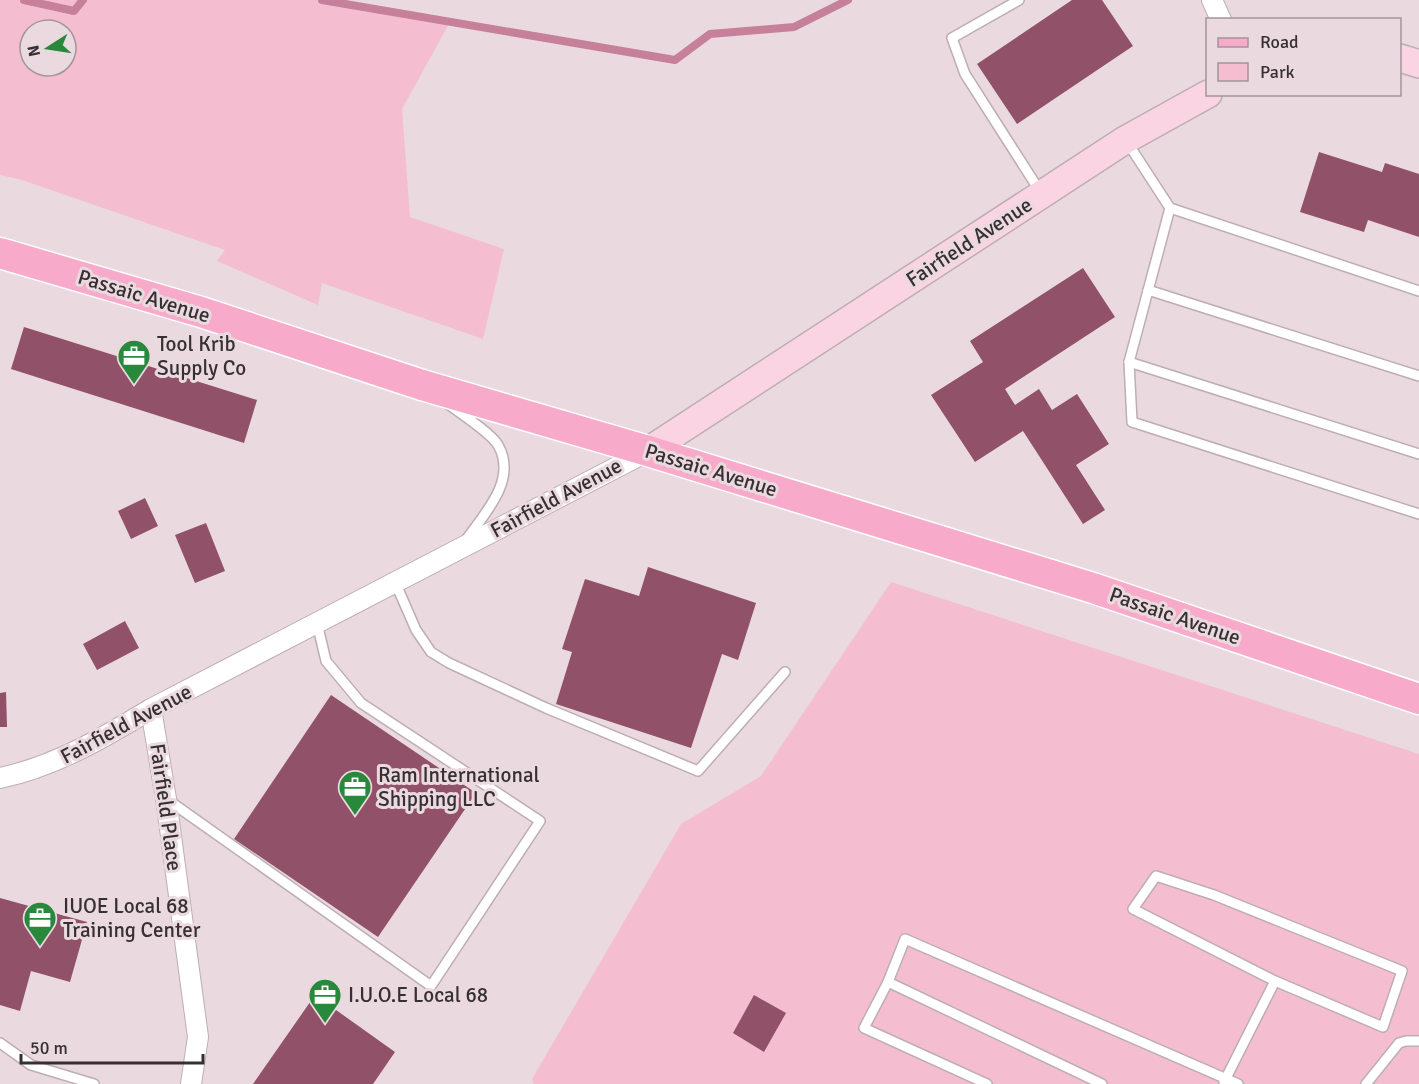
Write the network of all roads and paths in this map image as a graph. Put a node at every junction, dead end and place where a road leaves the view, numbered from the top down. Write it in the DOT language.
graph roads {
  1 [pos="1018,0"];
  2 [pos="1212,0"];
  3 [pos="1220,18"];
  4 [pos="1401,58"];
  5 [pos="1419,64"];
  6 [pos="1206,95"];
  7 [pos="1125,140"];
  8 [pos="1042,194"];
  9 [pos="1170,208"];
  10 [pos="0,253"];
  11 [pos="1148,290"];
  12 [pos="1419,291"];
  13 [pos="1130,362"];
  14 [pos="1419,376"];
  15 [pos="422,385"];
  16 [pos="648,451"];
  17 [pos="1419,454"];
  18 [pos="1419,514"];
  19 [pos="461,548"];
  20 [pos="395,582"];
  21 [pos="317,623"];
  22 [pos="785,672"];
  23 [pos="1419,699"];
  24 [pos="152,709"];
  25 [pos="0,778"];
  26 [pos="166,799"];
  27 [pos="1275,981"];
  28 [pos="888,982"];
  29 [pos="1419,1041"];
  30 [pos="1,1047"];
  31 [pos="1224,1081"];
  32 [pos="94,1084"];
  33 [pos="191,1084"];
  34 [pos="987,1084"];
  35 [pos="1102,1084"];
  36 [pos="1238,1084"];
  37 [pos="1366,1084"];
  1 -- 8 [label="lane"];
  2 -- 3 [label="street"];
  4 -- 5 [label="street"];
  6 -- 7 [label="street, Fairfield Avenue"];
  7 -- 8 [label="street, Fairfield Avenue"];
  7 -- 9 [label="lane"];
  8 -- 16 [label="street, Fairfield Avenue"];
  9 -- 11 [label="lane"];
  9 -- 12 [label="lane"];
  10 -- 15 [label="main road, Passaic Avenue"];
  11 -- 13 [label="lane"];
  11 -- 14 [label="lane"];
  13 -- 17 [label="lane"];
  13 -- 18 [label="lane"];
  15 -- 16 [label="main road, Passaic Avenue"];
  15 -- 19 [label="lane"];
  16 -- 19 [label="street, Fairfield Avenue"];
  16 -- 23 [label="main road, Passaic Avenue"];
  19 -- 20 [label="street, Fairfield Avenue"];
  20 -- 21 [label="street, Fairfield Avenue"];
  20 -- 22 [label="lane"];
  21 -- 24 [label="street, Fairfield Avenue"];
  21 -- 26 [label="lane"];
  24 -- 25 [label="street, Fairfield Avenue"];
  24 -- 26 [label="street, Fairfield Place"];
  26 -- 33 [label="street, Fairfield Place"];
  27 -- 27 [label="lane"];
  27 -- 31 [label="lane"];
  28 -- 31 [label="lane"];
  28 -- 34 [label="lane"];
  28 -- 35 [label="lane"];
  29 -- 37 [label="lane"];
  30 -- 32 [label="lane"];
  31 -- 36 [label="lane"];
}
